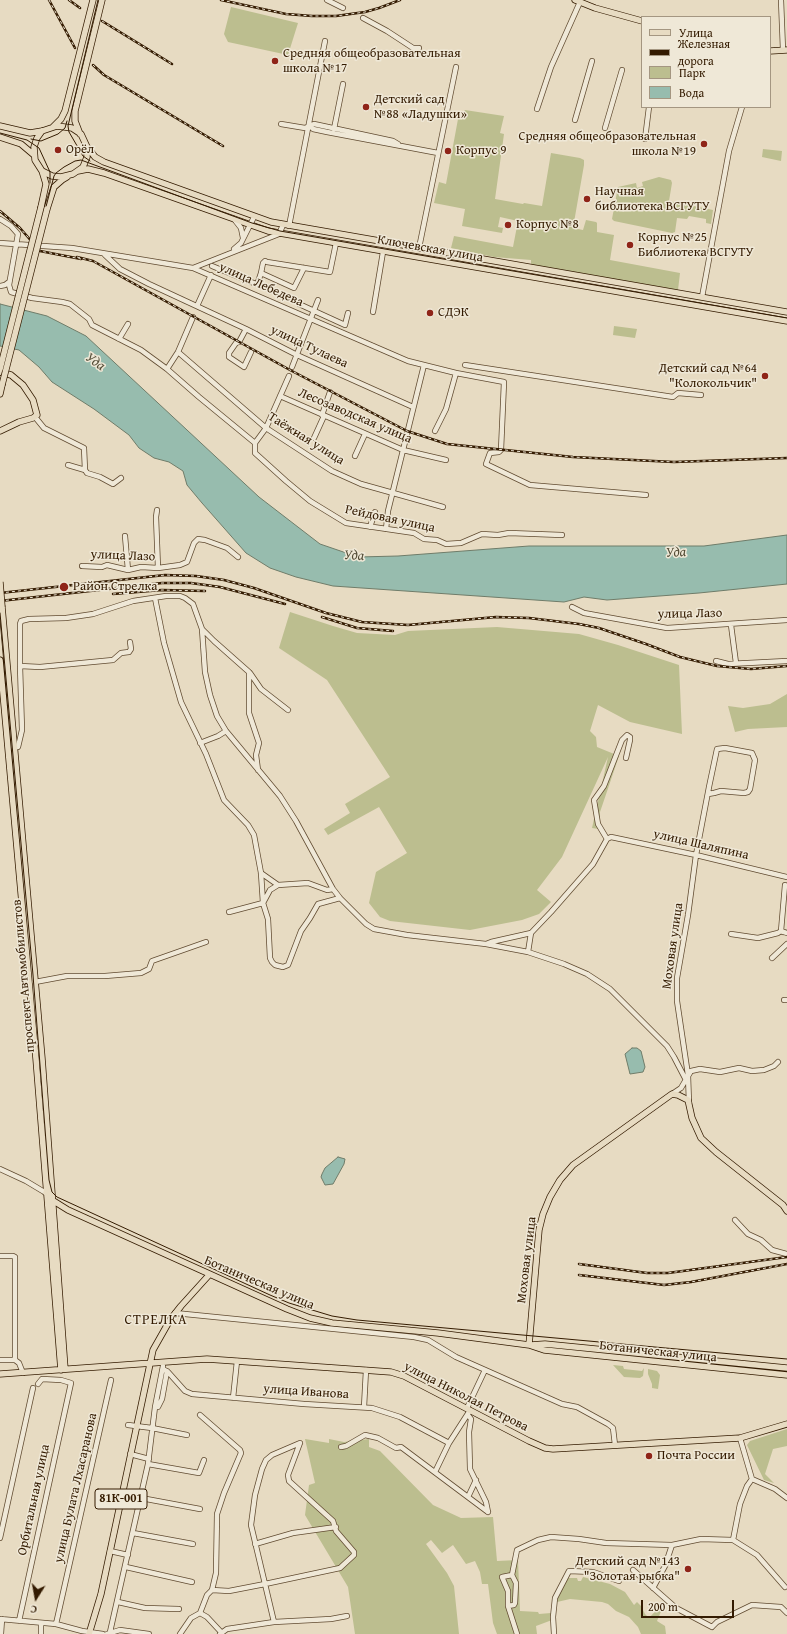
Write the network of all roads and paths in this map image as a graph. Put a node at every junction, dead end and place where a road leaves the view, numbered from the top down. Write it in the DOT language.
graph roads {
  1 [pos="93,0"];
  2 [pos="102,0"];
  3 [pos="328,0"];
  4 [pos="781,0"];
  5 [pos="577,1"];
  6 [pos="343,8"];
  7 [pos="363,18"];
  8 [pos="641,21"];
  9 [pos="325,41"];
  10 [pos="419,48"];
  11 [pos="785,50"];
  12 [pos="771,51"];
  13 [pos="592,62"];
  14 [pos="456,67"];
  15 [pos="622,70"];
  16 [pos="343,84"];
  17 [pos="649,108"];
  18 [pos="742,108"];
  19 [pos="537,109"];
  20 [pos="576,120"];
  21 [pos="282,124"];
  22 [pos="309,125"];
  23 [pos="0,126"];
  24 [pos="52,127"];
  25 [pos="605,128"];
  26 [pos="334,129"];
  27 [pos="42,131"];
  28 [pos="80,134"];
  29 [pos="0,137"];
  30 [pos="360,137"];
  31 [pos="644,139"];
  32 [pos="87,147"];
  33 [pos="438,153"];
  34 [pos="34,155"];
  35 [pos="42,171"];
  36 [pos="75,172"];
  37 [pos="44,208"];
  38 [pos="254,217"];
  39 [pos="0,219"];
  40 [pos="234,219"];
  41 [pos="286,225"];
  42 [pos="251,226"];
  43 [pos="279,234"];
  44 [pos="243,240"];
  45 [pos="384,242"];
  46 [pos="0,243"];
  47 [pos="16,244"];
  48 [pos="336,244"];
  49 [pos="419,248"];
  50 [pos="230,252"];
  51 [pos="383,252"];
  52 [pos="104,254"];
  53 [pos="214,259"];
  54 [pos="212,266"];
  55 [pos="193,268"];
  56 [pos="304,268"];
  57 [pos="261,273"];
  58 [pos="566,274"];
  59 [pos="211,275"];
  60 [pos="9,282"];
  61 [pos="565,283"];
  62 [pos="0,286"];
  63 [pos="702,297"];
  64 [pos="318,300"];
  65 [pos="299,304"];
  66 [pos="197,306"];
  67 [pos="314,311"];
  68 [pos="373,312"];
  69 [pos="787,312"];
  70 [pos="348,314"];
  71 [pos="193,317"];
  72 [pos="310,320"];
  73 [pos="787,321"];
  74 [pos="128,324"];
  75 [pos="246,329"];
  76 [pos="119,339"];
  77 [pos="178,352"];
  78 [pos="251,352"];
  79 [pos="297,355"];
  80 [pos="424,365"];
  81 [pos="465,365"];
  82 [pos="292,367"];
  83 [pos="167,369"];
  84 [pos="0,370"];
  85 [pos="456,373"];
  86 [pos="289,376"];
  87 [pos="330,392"];
  88 [pos="0,394"];
  89 [pos="701,395"];
  90 [pos="280,396"];
  91 [pos="413,407"];
  92 [pos="323,416"];
  93 [pos="35,417"];
  94 [pos="266,428"];
  95 [pos="435,430"];
  96 [pos="0,432"];
  97 [pos="364,434"];
  98 [pos="314,438"];
  99 [pos="255,443"];
  100 [pos="403,450"];
  101 [pos="354,456"];
  102 [pos="446,460"];
  103 [pos="68,465"];
  104 [pos="85,470"];
  105 [pos="121,478"];
  106 [pos="393,494"];
  107 [pos="646,495"];
  108 [pos="443,507"];
  109 [pos="156,510"];
  110 [pos="375,512"];
  111 [pos="370,527"];
  112 [pos="386,529"];
  113 [pos="562,535"];
  114 [pos="125,536"];
  115 [pos="238,557"];
  116 [pos="82,566"];
  117 [pos="158,568"];
  118 [pos="128,570"];
  119 [pos="0,582"];
  120 [pos="155,598"];
  121 [pos="572,607"];
  122 [pos="787,620"];
  123 [pos="732,624"];
  124 [pos="202,629"];
  125 [pos="130,642"];
  126 [pos="0,660"];
  127 [pos="787,661"];
  128 [pos="716,662"];
  129 [pos="736,663"];
  130 [pos="20,666"];
  131 [pos="249,672"];
  132 [pos="288,710"];
  133 [pos="226,731"];
  134 [pos="200,743"];
  135 [pos="14,747"];
  136 [pos="626,758"];
  137 [pos="258,770"];
  138 [pos="708,794"];
  139 [pos="608,838"];
  140 [pos="696,855"];
  141 [pos="261,873"];
  142 [pos="787,877"];
  143 [pos="278,885"];
  144 [pos="785,885"];
  145 [pos="333,889"];
  146 [pos="340,898"];
  147 [pos="263,903"];
  148 [pos="229,912"];
  149 [pos="781,931"];
  150 [pos="531,932"];
  151 [pos="787,933"];
  152 [pos="731,934"];
  153 [pos="206,942"];
  154 [pos="486,944"];
  155 [pos="787,945"];
  156 [pos="528,952"];
  157 [pos="772,958"];
  158 [pos="35,982"];
  159 [pos="778,1062"];
  160 [pos="688,1075"];
  161 [pos="686,1080"];
  162 [pos="672,1094"];
  163 [pos="689,1103"];
  164 [pos="0,1169"];
  165 [pos="46,1193"];
  166 [pos="52,1200"];
  167 [pos="787,1211"];
  168 [pos="735,1220"];
  169 [pos="787,1254"];
  170 [pos="0,1256"];
  171 [pos="209,1275"];
  172 [pos="175,1313"];
  173 [pos="529,1345"];
  174 [pos="0,1360"];
  175 [pos="15,1360"];
  176 [pos="237,1360"];
  177 [pos="164,1362"];
  178 [pos="151,1363"];
  179 [pos="787,1368"];
  180 [pos="63,1369"];
  181 [pos="165,1370"];
  182 [pos="366,1370"];
  183 [pos="485,1370"];
  184 [pos="23,1373"];
  185 [pos="0,1374"];
  186 [pos="787,1375"];
  187 [pos="111,1380"];
  188 [pos="38,1384"];
  189 [pos="34,1388"];
  190 [pos="233,1398"];
  191 [pos="364,1407"];
  192 [pos="155,1408"];
  193 [pos="469,1411"];
  194 [pos="200,1415"];
  195 [pos="787,1424"];
  196 [pos="128,1425"];
  197 [pos="136,1427"];
  198 [pos="152,1428"];
  199 [pos="187,1435"];
  200 [pos="740,1438"];
  201 [pos="449,1443"];
  202 [pos="615,1445"];
  203 [pos="341,1447"];
  204 [pos="130,1454"];
  205 [pos="204,1460"];
  206 [pos="149,1461"];
  207 [pos="435,1472"];
  208 [pos="752,1479"];
  209 [pos="476,1480"];
  210 [pos="468,1497"];
  211 [pos="141,1498"];
  212 [pos="787,1498"];
  213 [pos="200,1508"];
  214 [pos="336,1526"];
  215 [pos="133,1533"];
  216 [pos="0,1538"];
  217 [pos="733,1540"];
  218 [pos="193,1544"];
  219 [pos="255,1544"];
  220 [pos="672,1545"];
  221 [pos="110,1551"];
  222 [pos="128,1555"];
  223 [pos="126,1567"];
  224 [pos="633,1570"];
  225 [pos="512,1575"];
  226 [pos="619,1581"];
  227 [pos="192,1582"];
  228 [pos="265,1584"];
  229 [pos="785,1587"];
  230 [pos="653,1588"];
  231 [pos="212,1590"];
  232 [pos="118,1602"];
  233 [pos="508,1606"];
  234 [pos="179,1609"];
  235 [pos="200,1613"];
  236 [pos="787,1614"];
  237 [pos="348,1616"];
  238 [pos="1,1619"];
  239 [pos="19,1621"];
  240 [pos="274,1622"];
  241 [pos="41,1623"];
  242 [pos="56,1624"];
  243 [pos="712,1627"];
  244 [pos="89,1633"];
  245 [pos="108,1633"];
  246 [pos="221,1633"];
  247 [pos="1,1634"];
  248 [pos="41,1634"];
  249 [pos="103,1634"];
  250 [pos="149,1634"];
  251 [pos="180,1634"];
  252 [pos="516,1634"];
  253 [pos="554,1634"];
  254 [pos="712,1634"];
  1 -- 24 [label="main road"];
  2 -- 28 [label="main road"];
  3 -- 6 [label="street"];
  4 -- 11 [label="street"];
  5 -- 8 [label="main road"];
  5 -- 19 [label="street"];
  7 -- 10 [label="street"];
  9 -- 22 [label="street"];
  11 -- 12 [label="main road"];
  13 -- 20 [label="street"];
  14 -- 33 [label="street"];
  15 -- 25 [label="street"];
  16 -- 26 [label="street"];
  17 -- 31 [label="street"];
  18 -- 63 [label="street"];
  21 -- 22 [label="street"];
  22 -- 26 [label="street"];
  22 -- 30 [label="street"];
  22 -- 41 [label="street"];
  23 -- 27 [label="main road"];
  24 -- 27 [label="main road"];
  24 -- 28 [label="main road"];
  26 -- 30 [label="street"];
  27 -- 34 [label="main road"];
  28 -- 32 [label="main road"];
  29 -- 34 [label="main road"];
  30 -- 33 [label="street"];
  32 -- 36 [label="main road"];
  32 -- 38 [label="main road, Ключевская улица"];
  33 -- 49 [label="street"];
  34 -- 35 [label="main road"];
  35 -- 36 [label="main road"];
  35 -- 37 [label="main road"];
  36 -- 37 [label="main road"];
  36 -- 40 [label="main road, Ключевская улица"];
  37 -- 84 [label="main road, bridge"];
  37 -- 88 [label="main road, bridge"];
  38 -- 41 [label="main road, Ключевская улица"];
  38 -- 42 [label="street"];
  39 -- 47 [label="street"];
  40 -- 42 [label="main road, Ключевская улица"];
  40 -- 44 [label="street"];
  41 -- 43 [label="street"];
  41 -- 45 [label="main road, Ключевская улица"];
  42 -- 43 [label="main road, Ключевская улица"];
  42 -- 44 [label="street"];
  43 -- 48 [label="main road, Ключевская улица"];
  43 -- 50 [label="street"];
  44 -- 50 [label="street"];
  45 -- 49 [label="main road, Ключевская улица"];
  45 -- 51 [label="main road"];
  46 -- 47 [label="street, улица Лебедева"];
  47 -- 52 [label="street, улица Лебедева"];
  47 -- 60 [label="street"];
  48 -- 51 [label="main road, Ключевская улица"];
  48 -- 56 [label="street"];
  49 -- 58 [label="main road, Ключевская улица"];
  50 -- 53 [label="street"];
  51 -- 61 [label="main road, Ключевская улица"];
  51 -- 68 [label="street"];
  52 -- 55 [label="street, улица Лебедева"];
  52 -- 66 [label="street, улица Тулаева"];
  53 -- 54 [label="street"];
  53 -- 55 [label="street"];
  54 -- 57 [label="street"];
  54 -- 59 [label="street"];
  55 -- 59 [label="street, улица Лебедева"];
  56 -- 57 [label="street"];
  56 -- 57 [label="street"];
  58 -- 61 [label="main road"];
  58 -- 63 [label="main road, Ключевская улица"];
  59 -- 66 [label="street"];
  59 -- 72 [label="street, улица Лебедева"];
  60 -- 62 [label="street"];
  60 -- 76 [label="street, Рейдовая улица"];
  61 -- 73 [label="main road, Ключевская улица"];
  63 -- 69 [label="main road, Ключевская улица"];
  64 -- 67 [label="street"];
  65 -- 67 [label="street"];
  66 -- 75 [label="street, улица Тулаева"];
  67 -- 70 [label="street"];
  67 -- 72 [label="street"];
  71 -- 77 [label="street"];
  72 -- 79 [label="street"];
  72 -- 80 [label="street, улица Лебедева"];
  74 -- 76 [label="street"];
  75 -- 78 [label="street"];
  75 -- 79 [label="street, улица Тулаева"];
  76 -- 83 [label="street, Рейдовая улица"];
  77 -- 83 [label="street"];
  77 -- 94 [label="street, Таёжная улица"];
  79 -- 82 [label="street"];
  79 -- 91 [label="street, улица Тулаева"];
  80 -- 85 [label="street, улица Лебедева"];
  80 -- 91 [label="street"];
  81 -- 89 [label="street"];
  83 -- 99 [label="street, Рейдовая улица"];
  84 -- 93 [label="main road"];
  85 -- 95 [label="street"];
  85 -- 107 [label="street, улица Лебедева"];
  86 -- 90 [label="street"];
  87 -- 92 [label="street"];
  90 -- 92 [label="street, Лесозаводская улица"];
  90 -- 94 [label="street"];
  91 -- 100 [label="street"];
  92 -- 97 [label="street, Лесозаводская улица"];
  92 -- 98 [label="street"];
  93 -- 96 [label="main road"];
  93 -- 104 [label="street"];
  94 -- 99 [label="street"];
  94 -- 106 [label="street, Таёжная улица"];
  97 -- 100 [label="street, Лесозаводская улица"];
  97 -- 101 [label="street"];
  99 -- 111 [label="street, Рейдовая улица"];
  100 -- 102 [label="street, Лесозаводская улица"];
  100 -- 106 [label="street"];
  103 -- 104 [label="street"];
  104 -- 105 [label="street"];
  106 -- 108 [label="street, Таёжная улица"];
  106 -- 112 [label="street"];
  109 -- 117 [label="street"];
  110 -- 111 [label="street"];
  111 -- 112 [label="street, Рейдовая улица"];
  112 -- 113 [label="street, Рейдовая улица"];
  114 -- 118 [label="street"];
  115 -- 117 [label="street, улица Лазо"];
  116 -- 118 [label="street, улица Лазо"];
  117 -- 118 [label="street, улица Лазо"];
  119 -- 135 [label="main road, проспект Автомобилистов, bridge"];
  120 -- 124 [label="street"];
  120 -- 130 [label="street"];
  120 -- 134 [label="street"];
  121 -- 123 [label="street, улица Лазо"];
  122 -- 123 [label="street, улица Лазо"];
  123 -- 129 [label="street"];
  124 -- 131 [label="street"];
  124 -- 133 [label="street"];
  125 -- 130 [label="street"];
  126 -- 165 [label="main road, проспект Автомобилистов"];
  127 -- 129 [label="street"];
  128 -- 129 [label="street"];
  130 -- 135 [label="street"];
  131 -- 132 [label="street"];
  131 -- 137 [label="street"];
  133 -- 134 [label="street"];
  133 -- 137 [label="street"];
  134 -- 141 [label="street"];
  135 -- 158 [label="main road, проспект Автомобилистов"];
  136 -- 139 [label="street"];
  137 -- 145 [label="street"];
  138 -- 138 [label="street, Моховая улица"];
  138 -- 140 [label="street, Моховая улица"];
  139 -- 140 [label="street, улица Шаляпина"];
  139 -- 150 [label="street"];
  140 -- 142 [label="street, улица Шаляпина"];
  140 -- 160 [label="street, Моховая улица"];
  141 -- 143 [label="street"];
  141 -- 147 [label="street"];
  143 -- 145 [label="street"];
  143 -- 147 [label="street"];
  144 -- 149 [label="street"];
  145 -- 146 [label="street"];
  146 -- 147 [label="street"];
  146 -- 154 [label="street"];
  147 -- 148 [label="street"];
  149 -- 151 [label="street"];
  149 -- 152 [label="street"];
  150 -- 154 [label="street"];
  150 -- 156 [label="street"];
  153 -- 158 [label="street"];
  154 -- 156 [label="street"];
  155 -- 157 [label="street"];
  156 -- 161 [label="street"];
  158 -- 166 [label="main road, проспект Автомобилистов"];
  159 -- 160 [label="street"];
  160 -- 161 [label="street"];
  160 -- 163 [label="street, Моховая улица"];
  161 -- 162 [label="street"];
  162 -- 163 [label="main road"];
  162 -- 173 [label="main road, Моховая улица"];
  163 -- 167 [label="main road"];
  164 -- 165 [label="street"];
  165 -- 166 [label="main road, Ботаническая улица"];
  165 -- 180 [label="main road, проспект Автомобилистов"];
  166 -- 171 [label="main road, Ботаническая улица"];
  166 -- 180 [label="main road, проспект Автомобилистов"];
  168 -- 169 [label="street"];
  170 -- 175 [label="street"];
  171 -- 172 [label="main road"];
  171 -- 173 [label="main road, Ботаническая улица"];
  172 -- 178 [label="main road"];
  172 -- 183 [label="street"];
  173 -- 179 [label="main road, Ботаническая улица"];
  173 -- 186 [label="main road, Ботаническая улица"];
  174 -- 175 [label="street"];
  175 -- 184 [label="street"];
  176 -- 177 [label="main road, улица Николая Петрова"];
  176 -- 182 [label="main road, улица Николая Петрова"];
  176 -- 190 [label="street"];
  177 -- 178 [label="main road, улица Николая Петрова"];
  177 -- 181 [label="street"];
  178 -- 180 [label="main road, улица Николая Петрова"];
  178 -- 197 [label="main road, 81К-001"];
  180 -- 184 [label="main road, улица Николая Петрова"];
  181 -- 190 [label="street, улица Иванова"];
  181 -- 192 [label="street"];
  181 -- 192 [label="street"];
  182 -- 191 [label="street"];
  182 -- 193 [label="main road, улица Николая Петрова"];
  183 -- 193 [label="street"];
  183 -- 202 [label="street"];
  184 -- 185 [label="main road, улица Николая Петрова"];
  187 -- 242 [label="street, улица Булата Лхасаранова"];
  188 -- 239 [label="street, Орбитальная улица"];
  189 -- 216 [label="street"];
  190 -- 191 [label="street, улица Иванова"];
  191 -- 201 [label="street, улица Иванова"];
  192 -- 198 [label="street"];
  193 -- 201 [label="street"];
  193 -- 202 [label="main road, улица Николая Петрова"];
  193 -- 209 [label="street"];
  194 -- 231 [label="street"];
  195 -- 200 [label="main road, улица Николая Петрова"];
  196 -- 197 [label="street"];
  197 -- 198 [label="street"];
  197 -- 204 [label="main road, 81К-001"];
  198 -- 199 [label="street"];
  198 -- 206 [label="street"];
  200 -- 202 [label="main road, улица Николая Петрова"];
  200 -- 208 [label="street"];
  201 -- 207 [label="street"];
  203 -- 207 [label="street"];
  204 -- 206 [label="street"];
  204 -- 221 [label="main road, 81К-001"];
  205 -- 206 [label="street"];
  206 -- 211 [label="street"];
  207 -- 210 [label="street"];
  208 -- 212 [label="street"];
  208 -- 217 [label="street"];
  209 -- 210 [label="street"];
  209 -- 210 [label="street"];
  211 -- 213 [label="street"];
  211 -- 215 [label="street"];
  214 -- 219 [label="street"];
  214 -- 219 [label="street"];
  214 -- 228 [label="street"];
  215 -- 218 [label="street"];
  215 -- 222 [label="street"];
  217 -- 220 [label="street"];
  217 -- 229 [label="street"];
  219 -- 228 [label="street"];
  220 -- 225 [label="street"];
  220 -- 230 [label="street"];
  221 -- 222 [label="street"];
  221 -- 244 [label="main road, 81К-001"];
  222 -- 223 [label="street"];
  223 -- 227 [label="street"];
  223 -- 232 [label="street"];
  224 -- 230 [label="street"];
  225 -- 233 [label="street"];
  225 -- 233 [label="street"];
  226 -- 253 [label="street"];
  228 -- 231 [label="street"];
  228 -- 240 [label="street"];
  230 -- 243 [label="street"];
  231 -- 235 [label="street"];
  232 -- 234 [label="street"];
  232 -- 245 [label="street"];
  233 -- 252 [label="street"];
  235 -- 246 [label="street"];
  235 -- 251 [label="street"];
  236 -- 243 [label="street"];
  237 -- 240 [label="street"];
  238 -- 239 [label="street"];
  238 -- 247 [label="street"];
  239 -- 241 [label="street"];
  240 -- 246 [label="street"];
  241 -- 242 [label="street"];
  241 -- 248 [label="street"];
  242 -- 244 [label="street"];
  243 -- 254 [label="street"];
  244 -- 249 [label="street"];
  245 -- 250 [label="street"];
}
